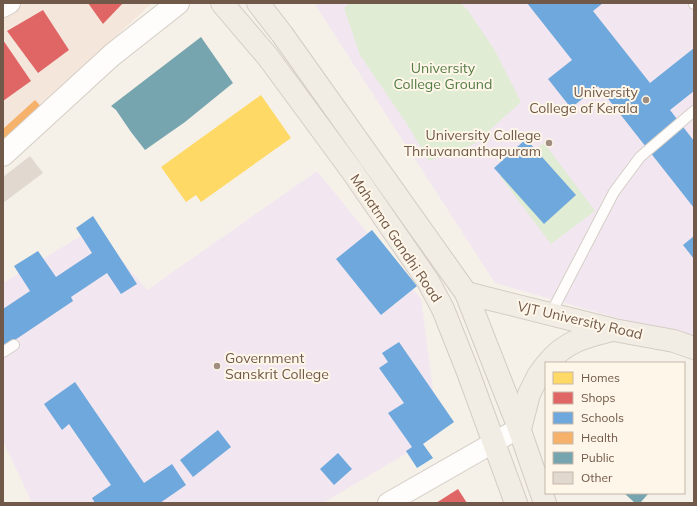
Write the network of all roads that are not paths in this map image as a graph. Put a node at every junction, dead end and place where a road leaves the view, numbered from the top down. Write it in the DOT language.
graph roads {
  1 [pos="10,3"];
  2 [pos="178,3"];
  3 [pos="222,3"];
  4 [pos="261,4"];
  5 [pos="3,7"];
  6 [pos="694,111"];
  7 [pos="3,155"];
  8 [pos="466,293"];
  9 [pos="551,313"];
  10 [pos="614,330"];
  11 [pos="14,345"];
  12 [pos="694,348"];
  13 [pos="3,352"];
  14 [pos="548,362"];
  15 [pos="545,367"];
  16 [pos="519,428"];
  17 [pos="495,442"];
  18 [pos="388,503"];
  19 [pos="516,503"];
  20 [pos="545,503"];
  1 -- 5 [label="street"];
  2 -- 7 [label="street"];
  3 -- 17 [label="main road, Mahatma Gandhi Road"];
  4 -- 8 [label="main road, Mahatma Gandhi Road"];
  6 -- 9 [label="lane"];
  8 -- 9 [label="main road, VJT University Road"];
  8 -- 16 [label="main road, Mahatma Gandhi Road"];
  9 -- 10 [label="main road, VJT University Road"];
  10 -- 12 [label="main road, VJT University Road"];
  10 -- 14 [label="main road"];
  11 -- 13 [label="lane"];
  15 -- 16 [label="main road"];
  16 -- 17 [label="street"];
  16 -- 20 [label="main road, Mahatma Gandhi Road"];
  17 -- 18 [label="street"];
  17 -- 19 [label="main road, Mahatma Gandhi Road"];
}
